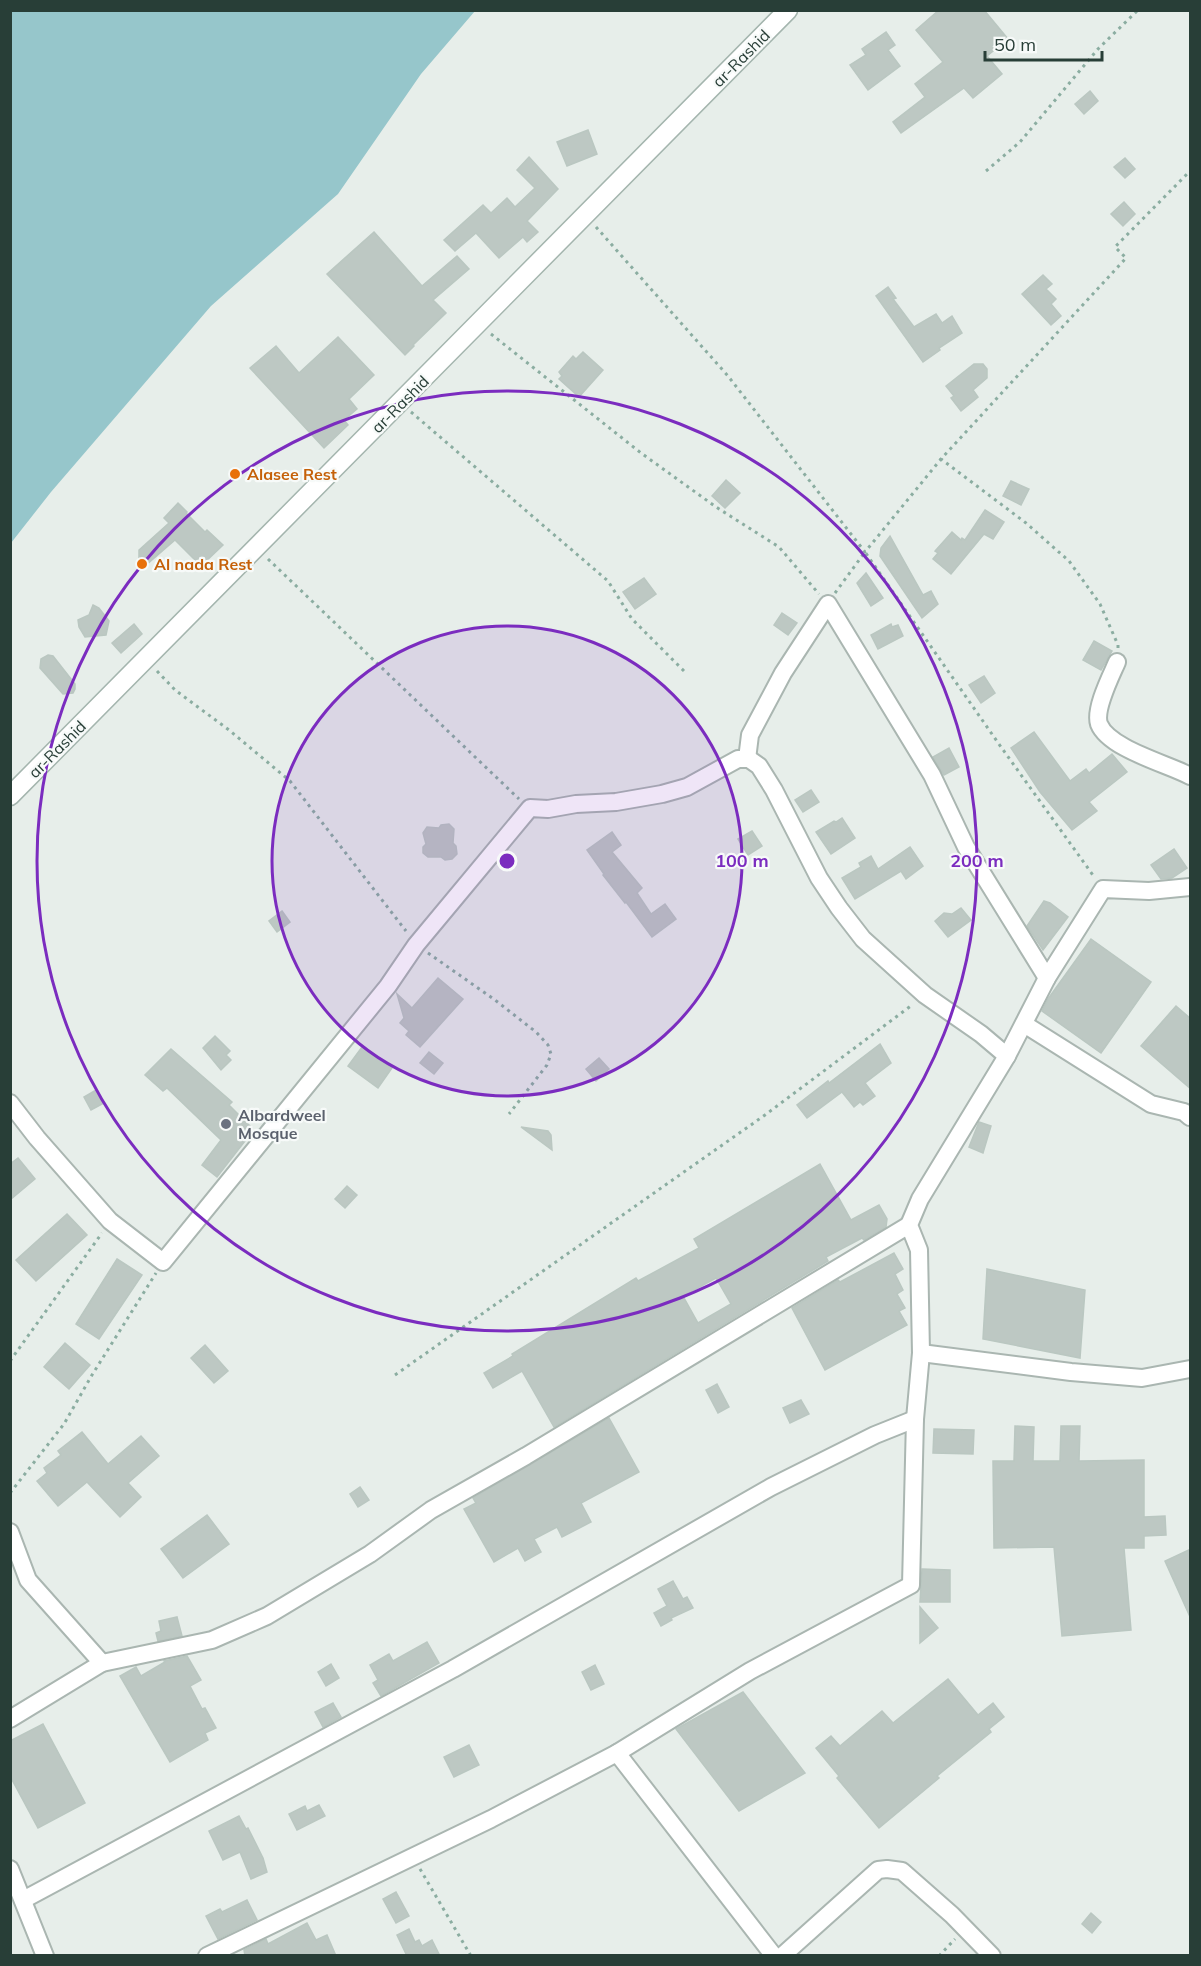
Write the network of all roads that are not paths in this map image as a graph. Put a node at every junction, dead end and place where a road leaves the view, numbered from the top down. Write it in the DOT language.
graph roads {
  1 [pos="788,10"];
  2 [pos="1117,662"];
  3 [pos="747,759"];
  4 [pos="1191,776"];
  5 [pos="10,796"];
  6 [pos="1191,886"];
  7 [pos="1047,978"];
  8 [pos="1024,1024"];
  9 [pos="1007,1056"];
  10 [pos="10,1103"];
  11 [pos="1191,1117"];
  12 [pos="909,1225"];
  13 [pos="921,1353"];
  14 [pos="1191,1369"];
  15 [pos="915,1419"];
  16 [pos="10,1532"];
  17 [pos="102,1663"];
  18 [pos="10,1719"];
  19 [pos="617,1752"];
  20 [pos="10,1869"];
  21 [pos="23,1900"];
  22 [pos="45,1956"];
  23 [pos="207,1956"];
  24 [pos="774,1956"];
  25 [pos="782,1956"];
  26 [pos="992,1956"];
  1 -- 5 [label="main road, ar-Rashid"];
  2 -- 4 [label="street"];
  3 -- 7 [label="street"];
  3 -- 9 [label="street"];
  3 -- 10 [label="street"];
  6 -- 7 [label="street"];
  7 -- 8 [label="street"];
  8 -- 9 [label="street"];
  8 -- 11 [label="street"];
  9 -- 12 [label="street"];
  12 -- 13 [label="street"];
  12 -- 17 [label="street"];
  13 -- 14 [label="street"];
  13 -- 15 [label="street"];
  15 -- 19 [label="street"];
  15 -- 21 [label="street"];
  16 -- 17 [label="street"];
  17 -- 18 [label="street"];
  19 -- 23 [label="street"];
  19 -- 24 [label="street"];
  20 -- 21 [label="street"];
  21 -- 22 [label="street"];
  25 -- 26 [label="street"];
}
